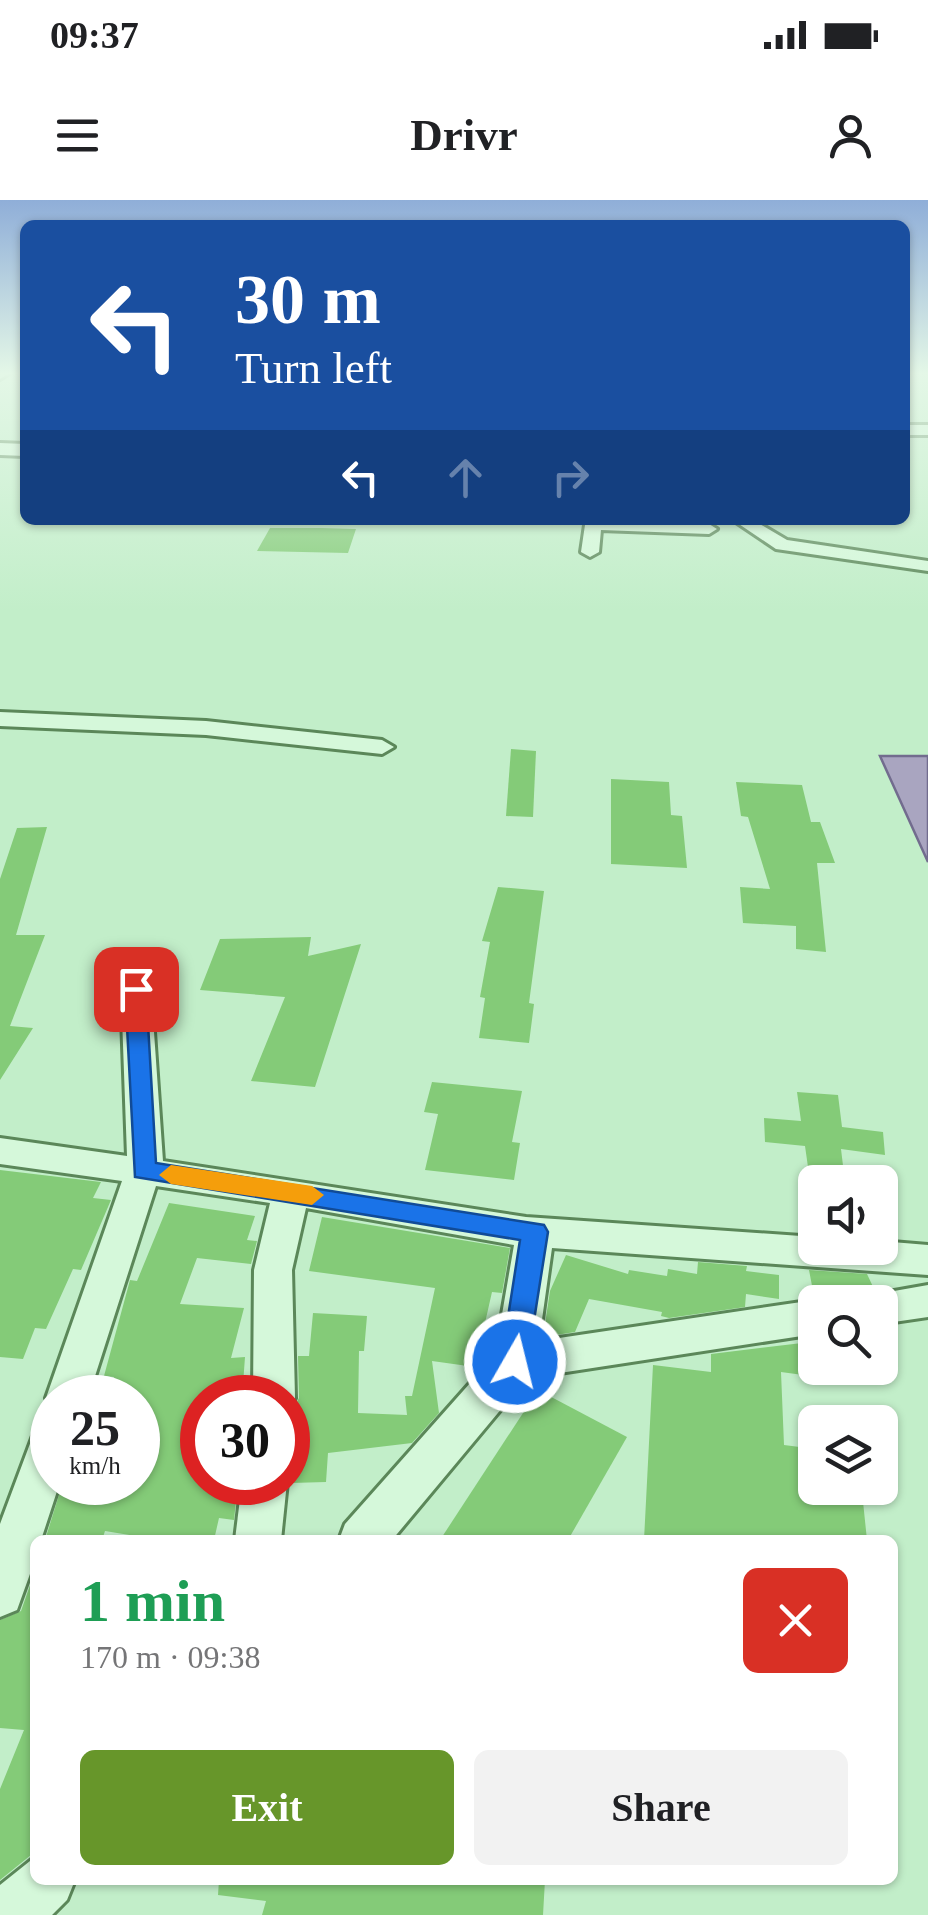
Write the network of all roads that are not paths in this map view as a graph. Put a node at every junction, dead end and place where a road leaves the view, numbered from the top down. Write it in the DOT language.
graph roads {
  1 [pos="727,525"];
  2 [pos="750,525"];
  3 [pos="590,552"];
  4 [pos="928,566"];
  5 [pos="0,719"];
  6 [pos="382,746"];
  7 [pos="136,989"];
  8 [pos="0,1150"];
  9 [pos="144,1171"];
  10 [pos="291,1192"];
  11 [pos="534,1232"];
  12 [pos="928,1260"];
  13 [pos="928,1301"];
  14 [pos="898,1305"];
  15 [pos="798,1320"];
  16 [pos="515,1362"];
  17 [pos="74,1375"];
  18 [pos="274,1375"];
  19 [pos="30,1504"];
  20 [pos="262,1505"];
  21 [pos="259,1535"];
  22 [pos="366,1535"];
  23 [pos="0,1593"];
  24 [pos="42,1885"];
  25 [pos="12,1915"];
  1 -- 3 [label="street"];
  2 -- 4 [label="street"];
  5 -- 6 [label="street"];
  7 -- 9 [label="street"];
  8 -- 9 [label="street"];
  9 -- 10 [label="street"];
  9 -- 17 [label="street"];
  10 -- 11 [label="street"];
  10 -- 18 [label="street"];
  11 -- 12 [label="street"];
  11 -- 16 [label="street"];
  13 -- 14 [label="street"];
  15 -- 16 [label="street"];
  16 -- 22 [label="street"];
  19 -- 23 [label="street"];
  20 -- 21 [label="street"];
  24 -- 25 [label="street"];
}
